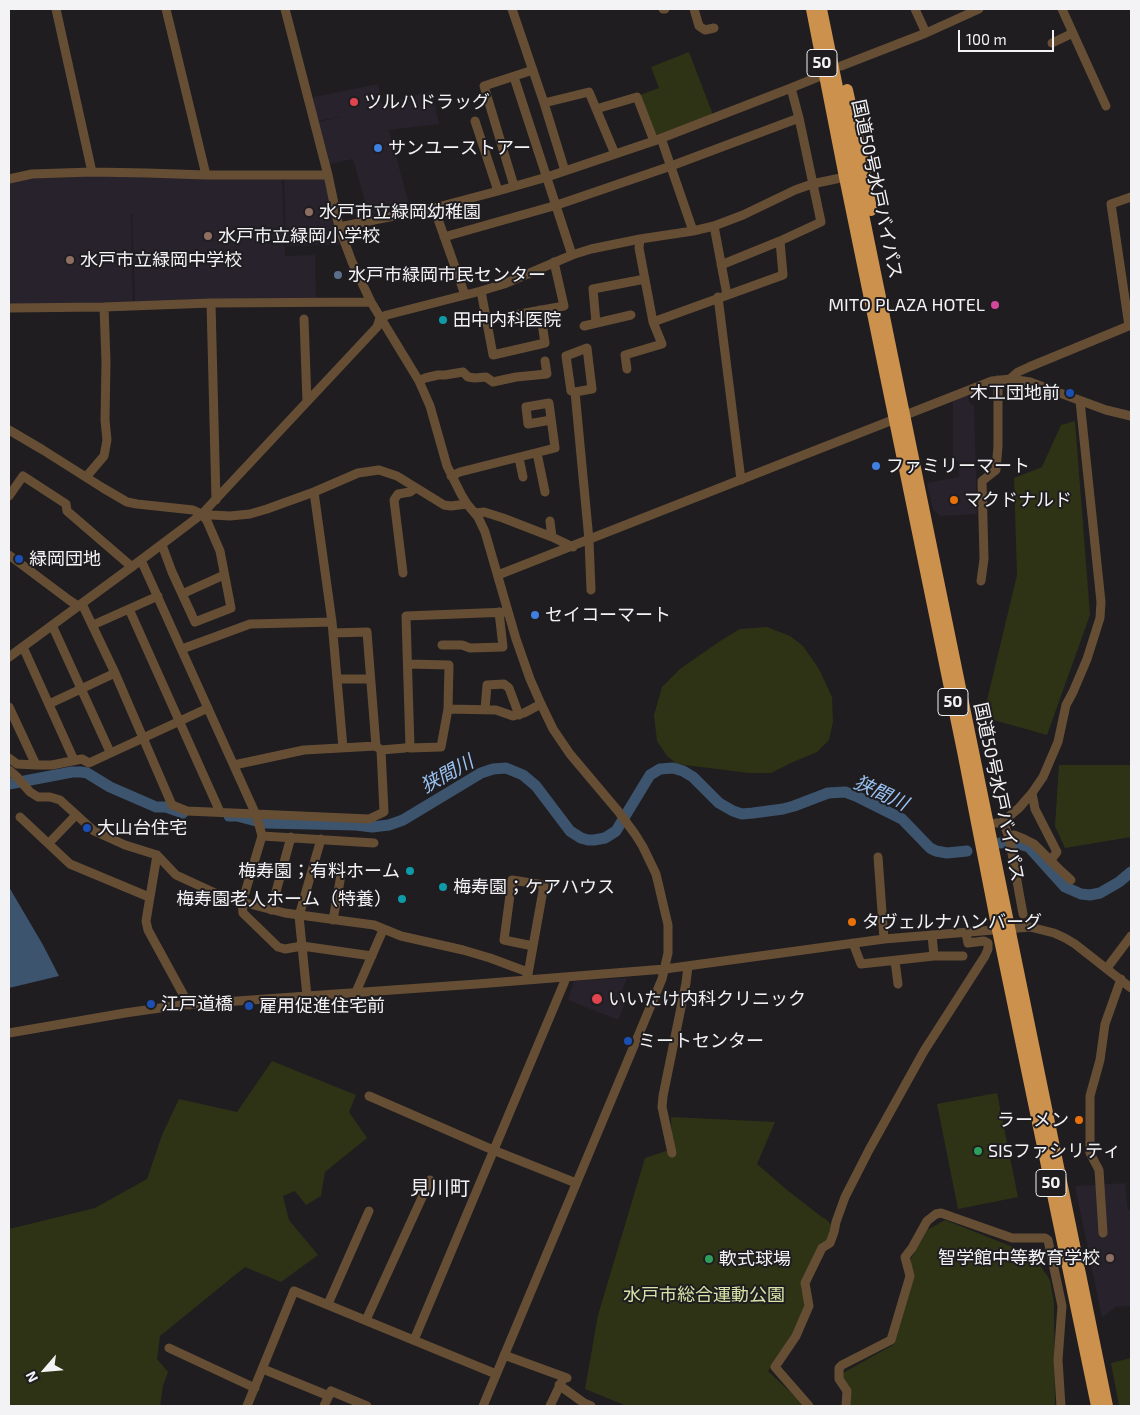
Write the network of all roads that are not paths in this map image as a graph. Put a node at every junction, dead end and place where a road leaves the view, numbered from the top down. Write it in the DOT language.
graph roads {
  1 [pos="56,9"];
  2 [pos="166,9"];
  3 [pos="285,9"];
  4 [pos="512,9"];
  5 [pos="694,9"];
  6 [pos="804,9"];
  7 [pos="812,9"];
  8 [pos="821,9"];
  9 [pos="830,9"];
  10 [pos="915,9"];
  11 [pos="979,9"];
  12 [pos="1062,9"];
  13 [pos="968,11"];
  14 [pos="714,28"];
  15 [pos="926,33"];
  16 [pos="1073,33"];
  17 [pos="1052,43"];
  18 [pos="842,66"];
  19 [pos="533,70"];
  20 [pos="818,76"];
  21 [pos="514,77"];
  22 [pos="791,88"];
  23 [pos="544,103"];
  24 [pos="1106,106"];
  25 [pos="596,109"];
  26 [pos="799,118"];
  27 [pos="474,121"];
  28 [pos="658,140"];
  29 [pos="615,154"];
  30 [pos="671,166"];
  31 [pos="565,170"];
  32 [pos="92,172"];
  33 [pos="855,173"];
  34 [pos="328,175"];
  35 [pos="206,176"];
  36 [pos="547,177"];
  37 [pos="9,178"];
  38 [pos="812,184"];
  39 [pos="514,186"];
  40 [pos="498,191"];
  41 [pos="1131,196"];
  42 [pos="557,205"];
  43 [pos="434,208"];
  44 [pos="714,226"];
  45 [pos="339,227"];
  46 [pos="694,231"];
  47 [pos="444,238"];
  48 [pos="640,239"];
  49 [pos="780,241"];
  50 [pos="572,255"];
  51 [pos="554,262"];
  52 [pos="721,265"];
  53 [pos="645,279"];
  54 [pos="482,291"];
  55 [pos="465,295"];
  56 [pos="722,296"];
  57 [pos="371,302"];
  58 [pos="211,303"];
  59 [pos="104,307"];
  60 [pos="9,308"];
  61 [pos="540,310"];
  62 [pos="631,315"];
  63 [pos="380,318"];
  64 [pos="304,319"];
  65 [pos="487,320"];
  66 [pos="653,322"];
  67 [pos="596,323"];
  68 [pos="584,326"];
  69 [pos="1130,326"];
  70 [pos="545,361"];
  71 [pos="627,369"];
  72 [pos="1010,379"];
  73 [pos="998,380"];
  74 [pos="419,381"];
  75 [pos="575,392"];
  76 [pos="1080,401"];
  77 [pos="307,402"];
  78 [pos="1131,416"];
  79 [pos="900,417"];
  80 [pos="551,420"];
  81 [pos="9,430"];
  82 [pos="537,453"];
  83 [pos="519,458"];
  84 [pos="451,476"];
  85 [pos="86,477"];
  86 [pos="523,477"];
  87 [pos="741,480"];
  88 [pos="416,488"];
  89 [pos="314,492"];
  90 [pos="545,492"];
  91 [pos="9,496"];
  92 [pos="216,500"];
  93 [pos="467,504"];
  94 [pos="475,513"];
  95 [pos="202,514"];
  96 [pos="550,520"];
  97 [pos="552,537"];
  98 [pos="589,540"];
  99 [pos="162,545"];
  100 [pos="573,547"];
  101 [pos="9,556"];
  102 [pos="141,560"];
  103 [pos="132,567"];
  104 [pos="403,573"];
  105 [pos="224,575"];
  106 [pos="498,575"];
  107 [pos="981,581"];
  108 [pos="591,590"];
  109 [pos="182,594"];
  110 [pos="158,596"];
  111 [pos="78,606"];
  112 [pos="129,609"];
  113 [pos="503,612"];
  114 [pos="332,622"];
  115 [pos="52,625"];
  116 [pos="93,625"];
  117 [pos="333,634"];
  118 [pos="442,645"];
  119 [pos="23,647"];
  120 [pos="182,649"];
  121 [pos="9,657"];
  122 [pos="408,664"];
  123 [pos="115,673"];
  124 [pos="338,679"];
  125 [pos="370,679"];
  126 [pos="81,689"];
  127 [pos="49,704"];
  128 [pos="541,704"];
  129 [pos="9,707"];
  130 [pos="208,708"];
  131 [pos="448,709"];
  132 [pos="485,710"];
  133 [pos="519,715"];
  134 [pos="179,721"];
  135 [pos="143,738"];
  136 [pos="343,748"];
  137 [pos="378,748"];
  138 [pos="405,748"];
  139 [pos="110,752"];
  140 [pos="9,758"];
  141 [pos="74,760"];
  142 [pos="234,765"];
  143 [pos="36,766"];
  144 [pos="9,770"];
  145 [pos="1032,793"];
  146 [pos="220,812"];
  147 [pos="76,815"];
  148 [pos="256,815"];
  149 [pos="20,817"];
  150 [pos="994,824"];
  151 [pos="262,833"];
  152 [pos="1009,836"];
  153 [pos="291,837"];
  154 [pos="321,840"];
  155 [pos="374,843"];
  156 [pos="49,844"];
  157 [pos="157,855"];
  158 [pos="878,857"];
  159 [pos="1050,861"];
  160 [pos="341,875"];
  161 [pos="1071,880"];
  162 [pos="150,897"];
  163 [pos="242,903"];
  164 [pos="270,910"];
  165 [pos="1023,914"];
  166 [pos="298,916"];
  167 [pos="333,920"];
  168 [pos="1004,929"];
  169 [pos="383,930"];
  170 [pos="966,933"];
  171 [pos="932,935"];
  172 [pos="1131,936"];
  173 [pos="884,939"];
  174 [pos="853,943"];
  175 [pos="302,946"];
  176 [pos="533,946"];
  177 [pos="372,956"];
  178 [pos="934,956"];
  179 [pos="963,956"];
  180 [pos="895,960"];
  181 [pos="688,966"];
  182 [pos="1107,968"];
  183 [pos="665,969"];
  184 [pos="566,976"];
  185 [pos="529,977"];
  186 [pos="1121,979"];
  187 [pos="898,984"];
  188 [pos="1131,988"];
  189 [pos="356,992"];
  190 [pos="307,996"];
  191 [pos="189,1005"];
  192 [pos="9,1033"];
  193 [pos="369,1096"];
  194 [pos="493,1150"];
  195 [pos="672,1153"];
  196 [pos="430,1180"];
  197 [pos="576,1183"];
  198 [pos="369,1210"];
  199 [pos="1103,1233"];
  200 [pos="328,1304"];
  201 [pos="366,1320"];
  202 [pos="414,1340"];
  203 [pos="169,1348"];
  204 [pos="504,1355"];
  205 [pos="263,1369"];
  206 [pos="496,1374"];
  207 [pos="563,1380"];
  208 [pos="255,1388"];
  209 [pos="328,1396"];
  210 [pos="247,1406"];
  211 [pos="324,1406"];
  212 [pos="367,1406"];
  213 [pos="483,1406"];
  214 [pos="550,1406"];
  215 [pos="591,1406"];
  216 [pos="808,1406"];
  217 [pos="846,1406"];
  218 [pos="1060,1406"];
  219 [pos="1097,1406"];
  220 [pos="1107,1406"];
  1 -- 32 [label="street"];
  2 -- 35 [label="street"];
  3 -- 34 [label="street"];
  4 -- 19 [label="street"];
  5 -- 14 [label="street"];
  6 -- 20 [label="highway"];
  7 -- 33 [label="highway, 国道50号水戸バイパス / 50"];
  8 -- 33 [label="highway, 国道50号水戸バイパス / 50"];
  9 -- 18 [label="highway"];
  10 -- 15 [label="street"];
  11 -- 13 [label="street"];
  12 -- 16 [label="street"];
  13 -- 15 [label="street"];
  15 -- 18 [label="street"];
  16 -- 17 [label="street"];
  16 -- 24 [label="street"];
  18 -- 33 [label="highway"];
  19 -- 21 [label="street"];
  19 -- 23 [label="street"];
  20 -- 22 [label="street"];
  20 -- 33 [label="highway"];
  21 -- 36 [label="street"];
  21 -- 39 [label="street"];
  22 -- 26 [label="street"];
  22 -- 28 [label="street"];
  23 -- 25 [label="street"];
  23 -- 31 [label="street"];
  25 -- 28 [label="street"];
  25 -- 29 [label="street"];
  26 -- 30 [label="street"];
  26 -- 38 [label="street"];
  27 -- 40 [label="street"];
  28 -- 29 [label="street"];
  28 -- 30 [label="street"];
  29 -- 31 [label="street"];
  30 -- 42 [label="street"];
  30 -- 46 [label="street"];
  31 -- 36 [label="street"];
  32 -- 35 [label="street"];
  32 -- 37 [label="street"];
  33 -- 38 [label="street"];
  33 -- 79 [label="highway, 国道50号水戸バイパス / 50"];
  33 -- 79 [label="highway, 国道50号水戸バイパス / 50"];
  34 -- 35 [label="street"];
  34 -- 45 [label="street"];
  36 -- 39 [label="street"];
  36 -- 42 [label="street"];
  38 -- 44 [label="street"];
  38 -- 49 [label="street"];
  39 -- 40 [label="street"];
  40 -- 43 [label="street"];
  41 -- 69 [label="street"];
  42 -- 47 [label="street"];
  42 -- 50 [label="street"];
  43 -- 45 [label="street"];
  43 -- 47 [label="street"];
  44 -- 46 [label="street"];
  44 -- 52 [label="street"];
  45 -- 57 [label="street"];
  46 -- 48 [label="street"];
  47 -- 55 [label="street"];
  48 -- 50 [label="street"];
  48 -- 53 [label="street"];
  49 -- 52 [label="street"];
  49 -- 56 [label="street"];
  50 -- 51 [label="street"];
  51 -- 54 [label="street"];
  51 -- 61 [label="street"];
  52 -- 56 [label="street"];
  53 -- 66 [label="street"];
  53 -- 67 [label="street"];
  54 -- 55 [label="street"];
  54 -- 65 [label="street"];
  55 -- 63 [label="street"];
  56 -- 66 [label="street"];
  56 -- 87 [label="street"];
  57 -- 58 [label="street"];
  57 -- 63 [label="street"];
  58 -- 59 [label="street"];
  58 -- 92 [label="street"];
  59 -- 60 [label="street"];
  59 -- 85 [label="street"];
  61 -- 65 [label="street"];
  61 -- 65 [label="street"];
  62 -- 67 [label="street"];
  63 -- 74 [label="street"];
  63 -- 77 [label="street"];
  64 -- 77 [label="street"];
  66 -- 71 [label="street"];
  67 -- 68 [label="street"];
  69 -- 72 [label="street"];
  70 -- 74 [label="street"];
  72 -- 73 [label="street"];
  72 -- 76 [label="street"];
  73 -- 79 [label="street"];
  73 -- 107 [label="street"];
  74 -- 84 [label="street"];
  75 -- 75 [label="street"];
  75 -- 98 [label="street"];
  76 -- 78 [label="street"];
  76 -- 145 [label="street"];
  77 -- 92 [label="street"];
  79 -- 87 [label="street"];
  79 -- 150 [label="highway, 国道50号水戸バイパス / 50"];
  79 -- 168 [label="highway, 国道50号水戸バイパス / 50"];
  80 -- 82 [label="street"];
  81 -- 85 [label="street"];
  82 -- 83 [label="street"];
  82 -- 90 [label="street"];
  83 -- 84 [label="street"];
  83 -- 86 [label="street"];
  84 -- 93 [label="street"];
  85 -- 95 [label="street"];
  87 -- 98 [label="street"];
  88 -- 89 [label="street"];
  88 -- 93 [label="street"];
  88 -- 104 [label="street"];
  89 -- 95 [label="street"];
  89 -- 114 [label="street"];
  91 -- 103 [label="street"];
  92 -- 95 [label="street"];
  93 -- 94 [label="street"];
  94 -- 97 [label="street"];
  94 -- 106 [label="street"];
  95 -- 99 [label="street"];
  95 -- 105 [label="street"];
  96 -- 97 [label="street"];
  97 -- 100 [label="street"];
  98 -- 100 [label="street"];
  98 -- 108 [label="street"];
  99 -- 102 [label="street"];
  99 -- 109 [label="street"];
  100 -- 106 [label="street"];
  101 -- 111 [label="street"];
  102 -- 103 [label="street"];
  102 -- 110 [label="street"];
  103 -- 111 [label="street"];
  105 -- 109 [label="street"];
  105 -- 109 [label="street"];
  106 -- 113 [label="street"];
  110 -- 112 [label="street"];
  110 -- 120 [label="street"];
  111 -- 115 [label="street"];
  111 -- 116 [label="street"];
  112 -- 116 [label="street"];
  112 -- 134 [label="street"];
  113 -- 118 [label="street"];
  113 -- 122 [label="street"];
  113 -- 128 [label="street"];
  114 -- 117 [label="street"];
  114 -- 120 [label="street"];
  115 -- 119 [label="street"];
  115 -- 126 [label="street"];
  116 -- 123 [label="street"];
  117 -- 124 [label="street"];
  117 -- 125 [label="street"];
  119 -- 121 [label="street"];
  119 -- 127 [label="street"];
  120 -- 130 [label="street"];
  122 -- 131 [label="street"];
  122 -- 131 [label="street"];
  123 -- 126 [label="street"];
  123 -- 135 [label="street"];
  124 -- 125 [label="street"];
  124 -- 136 [label="street"];
  125 -- 137 [label="street"];
  126 -- 127 [label="street"];
  126 -- 139 [label="street"];
  127 -- 141 [label="street"];
  128 -- 133 [label="street"];
  128 -- 183 [label="street"];
  129 -- 143 [label="street"];
  130 -- 134 [label="street"];
  130 -- 142 [label="street"];
  131 -- 132 [label="street"];
  132 -- 133 [label="street"];
  132 -- 133 [label="street"];
  134 -- 135 [label="street"];
  134 -- 146 [label="street"];
  135 -- 139 [label="street"];
  135 -- 146 [label="street"];
  136 -- 137 [label="street"];
  136 -- 142 [label="street"];
  137 -- 138 [label="street"];
  137 -- 148 [label="street"];
  139 -- 141 [label="street"];
  140 -- 143 [label="street"];
  141 -- 143 [label="street"];
  142 -- 148 [label="street"];
  144 -- 147 [label="street"];
  145 -- 150 [label="street"];
  145 -- 159 [label="street"];
  146 -- 148 [label="street"];
  147 -- 156 [label="street"];
  147 -- 157 [label="street"];
  148 -- 151 [label="street"];
  149 -- 156 [label="street"];
  150 -- 152 [label="street"];
  150 -- 168 [label="highway, 国道50号水戸バイパス / 50"];
  151 -- 153 [label="street"];
  151 -- 163 [label="street"];
  152 -- 159 [label="street"];
  152 -- 165 [label="street"];
  153 -- 154 [label="street"];
  153 -- 164 [label="street"];
  154 -- 155 [label="street"];
  154 -- 166 [label="street"];
  156 -- 162 [label="street"];
  157 -- 162 [label="street"];
  157 -- 163 [label="street"];
  158 -- 173 [label="street"];
  159 -- 161 [label="street"];
  160 -- 167 [label="street"];
  162 -- 191 [label="street"];
  163 -- 164 [label="street"];
  163 -- 175 [label="street"];
  164 -- 166 [label="street"];
  166 -- 167 [label="street"];
  166 -- 175 [label="street"];
  167 -- 169 [label="street"];
  168 -- 170 [label="street"];
  168 -- 182 [label="street"];
  168 -- 219 [label="highway, 国道50号水戸バイパス / 50"];
  168 -- 220 [label="highway, 国道50号水戸バイパス / 50"];
  169 -- 177 [label="street"];
  169 -- 185 [label="street"];
  170 -- 171 [label="street"];
  170 -- 216 [label="street"];
  171 -- 173 [label="street"];
  171 -- 178 [label="street"];
  172 -- 182 [label="street"];
  173 -- 174 [label="street"];
  174 -- 180 [label="street"];
  174 -- 181 [label="street"];
  175 -- 177 [label="street"];
  175 -- 190 [label="street"];
  176 -- 176 [label="street"];
  176 -- 185 [label="street"];
  177 -- 189 [label="street"];
  178 -- 179 [label="street"];
  178 -- 180 [label="street"];
  180 -- 187 [label="street"];
  181 -- 183 [label="street"];
  181 -- 195 [label="street"];
  182 -- 186 [label="street"];
  183 -- 184 [label="street"];
  183 -- 197 [label="street"];
  184 -- 185 [label="street"];
  184 -- 194 [label="street"];
  185 -- 189 [label="street"];
  186 -- 188 [label="street"];
  186 -- 199 [label="street"];
  189 -- 190 [label="street"];
  190 -- 191 [label="street"];
  191 -- 192 [label="street"];
  193 -- 194 [label="street"];
  194 -- 197 [label="street"];
  194 -- 202 [label="street"];
  196 -- 201 [label="street"];
  197 -- 204 [label="street"];
  198 -- 200 [label="street"];
  200 -- 201 [label="street"];
  200 -- 205 [label="street"];
  201 -- 202 [label="street"];
  202 -- 206 [label="street"];
  203 -- 208 [label="street"];
  204 -- 206 [label="street"];
  204 -- 207 [label="street"];
  205 -- 208 [label="street"];
  205 -- 209 [label="street"];
  206 -- 213 [label="street"];
  207 -- 214 [label="street"];
  207 -- 215 [label="street"];
  208 -- 210 [label="street"];
  209 -- 211 [label="street"];
  209 -- 212 [label="street"];
  217 -- 218 [label="street"];
}
